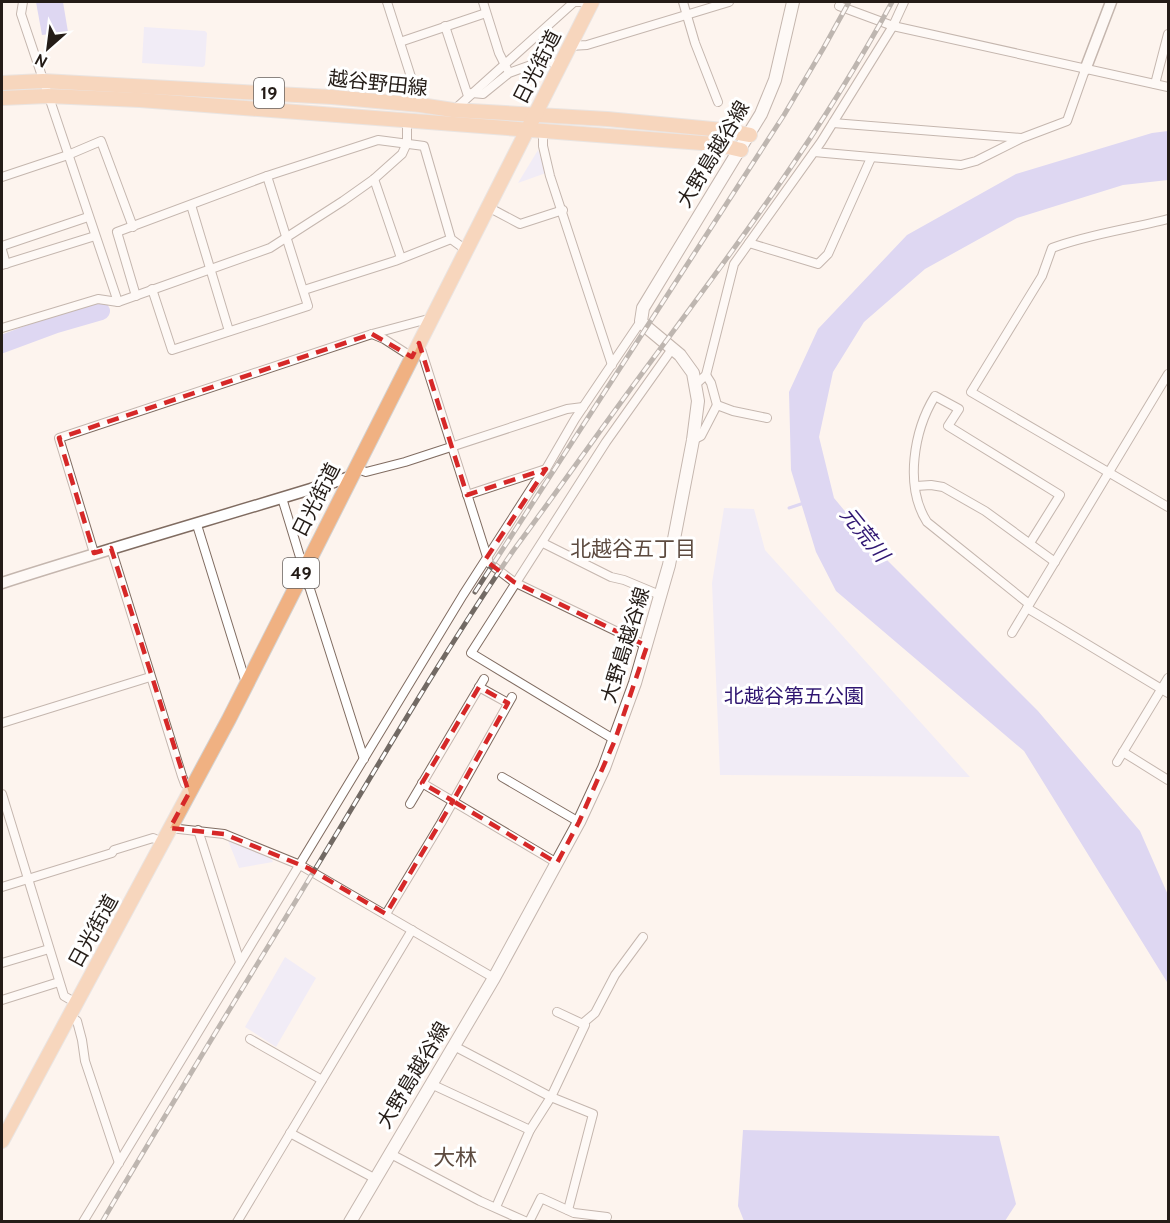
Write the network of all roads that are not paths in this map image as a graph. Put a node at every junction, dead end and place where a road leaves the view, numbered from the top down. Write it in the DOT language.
graph roads {
  1 [pos="23,2"];
  2 [pos="387,2"];
  3 [pos="483,2"];
  4 [pos="592,2"];
  5 [pos="683,2"];
  6 [pos="729,2"];
  7 [pos="793,2"];
  8 [pos="904,2"];
  9 [pos="1111,2"];
  10 [pos="837,3"];
  11 [pos="486,13"];
  12 [pos="687,14"];
  13 [pos="445,26"];
  14 [pos="892,26"];
  15 [pos="1168,34"];
  16 [pos="400,42"];
  17 [pos="570,46"];
  18 [pos="560,67"];
  19 [pos="507,68"];
  20 [pos="1085,70"];
  21 [pos="43,81"];
  22 [pos="2,83"];
  23 [pos="1155,84"];
  24 [pos="1168,87"];
  25 [pos="470,94"];
  26 [pos="48,96"];
  27 [pos="2,98"];
  28 [pos="718,102"];
  29 [pos="420,105"];
  30 [pos="453,110"];
  31 [pos="535,114"];
  32 [pos="407,121"];
  33 [pos="833,123"];
  34 [pos="527,130"];
  35 [pos="543,131"];
  36 [pos="750,135"];
  37 [pos="1022,138"];
  38 [pos="407,143"];
  39 [pos="741,150"];
  40 [pos="814,152"];
  41 [pos="68,155"];
  42 [pos="871,158"];
  43 [pos="267,176"];
  44 [pos="2,177"];
  45 [pos="374,179"];
  46 [pos="191,205"];
  47 [pos="488,207"];
  48 [pos="562,210"];
  49 [pos="88,217"];
  50 [pos="1168,219"];
  51 [pos="133,226"];
  52 [pos="95,236"];
  53 [pos="288,236"];
  54 [pos="451,240"];
  55 [pos="749,243"];
  56 [pos="2,248"];
  57 [pos="466,250"];
  58 [pos="401,258"];
  59 [pos="4,264"];
  60 [pos="211,269"];
  61 [pos="152,290"];
  62 [pos="304,290"];
  63 [pos="136,296"];
  64 [pos="117,303"];
  65 [pos="432,318"];
  66 [pos="641,321"];
  67 [pos="2,328"];
  68 [pos="229,332"];
  69 [pos="372,334"];
  70 [pos="419,343"];
  71 [pos="672,349"];
  72 [pos="412,357"];
  73 [pos="612,365"];
  74 [pos="1168,374"];
  75 [pos="706,375"];
  76 [pos="696,384"];
  77 [pos="717,405"];
  78 [pos="583,407"];
  79 [pos="767,418"];
  80 [pos="693,440"];
  81 [pos="452,447"];
  82 [pos="546,469"];
  83 [pos="353,472"];
  84 [pos="1109,472"];
  85 [pos="916,486"];
  86 [pos="467,495"];
  87 [pos="282,498"];
  88 [pos="1168,507"];
  89 [pos="197,525"];
  90 [pos="543,543"];
  91 [pos="1030,543"];
  92 [pos="111,548"];
  93 [pos="94,553"];
  94 [pos="487,557"];
  95 [pos="308,561"];
  96 [pos="1055,561"];
  97 [pos="298,580"];
  98 [pos="514,582"];
  99 [pos="2,583"];
  100 [pos="660,595"];
  101 [pos="1028,606"];
  102 [pos="1012,633"];
  103 [pos="647,646"];
  104 [pos="150,676"];
  105 [pos="1168,678"];
  106 [pos="246,683"];
  107 [pos="1165,691"];
  108 [pos="2,723"];
  109 [pos="615,740"];
  110 [pos="1123,753"];
  111 [pos="363,759"];
  112 [pos="1117,762"];
  113 [pos="502,777"];
  114 [pos="1168,780"];
  115 [pos="422,783"];
  116 [pos="192,788"];
  117 [pos="2,795"];
  118 [pos="453,801"];
  119 [pos="410,804"];
  120 [pos="579,822"];
  121 [pos="170,828"];
  122 [pos="198,830"];
  123 [pos="162,842"];
  124 [pos="557,863"];
  125 [pos="300,865"];
  126 [pos="29,880"];
  127 [pos="2,888"];
  128 [pos="386,914"];
  129 [pos="412,930"];
  130 [pos="643,937"];
  131 [pos="49,949"];
  132 [pos="240,962"];
  133 [pos="2,963"];
  134 [pos="494,978"];
  135 [pos="59,982"];
  136 [pos="2,1000"];
  137 [pos="76,1003"];
  138 [pos="557,1012"];
  139 [pos="69,1016"];
  140 [pos="582,1024"];
  141 [pos="250,1040"];
  142 [pos="454,1046"];
  143 [pos="322,1080"];
  144 [pos="431,1084"];
  145 [pos="551,1097"];
  146 [pos="530,1130"];
  147 [pos="290,1133"];
  148 [pos="2,1141"];
  149 [pos="389,1153"];
  150 [pos="118,1163"];
  151 [pos="375,1178"];
  152 [pos="496,1207"];
  153 [pos="568,1210"];
  154 [pos="608,1217"];
  155 [pos="83,1221"];
  156 [pos="237,1221"];
  157 [pos="350,1221"];
  158 [pos="528,1221"];
  1 -- 21 [label="street"];
  2 -- 16 [label="street"];
  3 -- 11 [label="street"];
  4 -- 17 [label="main road, 日光街道 / 49"];
  4 -- 19 [label="street"];
  5 -- 12 [label="street"];
  6 -- 12 [label="street"];
  7 -- 36 [label="main road, 大野島越谷線"];
  8 -- 14 [label="street"];
  9 -- 20 [label="street"];
  10 -- 14 [label="street"];
  11 -- 13 [label="street"];
  11 -- 19 [label="street"];
  12 -- 17 [label="street"];
  12 -- 28 [label="street"];
  13 -- 16 [label="street"];
  13 -- 25 [label="street"];
  14 -- 20 [label="street"];
  14 -- 33 [label="street"];
  15 -- 23 [label="street"];
  16 -- 29 [label="street"];
  17 -- 18 [label="main road, 日光街道 / 49"];
  18 -- 19 [label="street"];
  18 -- 31 [label="main road, 日光街道 / 49"];
  19 -- 25 [label="street"];
  20 -- 23 [label="street"];
  20 -- 37 [label="street"];
  21 -- 22 [label="main road, 越谷野田線 / 19"];
  21 -- 26 [label="street"];
  21 -- 29 [label="main road, 越谷野田線 / 19"];
  23 -- 24 [label="street"];
  25 -- 30 [label="street"];
  26 -- 27 [label="main road, 越谷野田線 / 19"];
  26 -- 32 [label="main road, 越谷野田線 / 19"];
  26 -- 41 [label="street"];
  29 -- 30 [label="main road, 越谷野田線 / 19"];
  30 -- 31 [label="main road, 越谷野田線 / 19"];
  31 -- 34 [label="main road, 日光街道 / 49"];
  31 -- 36 [label="main road, 越谷野田線 / 19"];
  32 -- 34 [label="main road, 越谷野田線 / 19"];
  32 -- 38 [label="street"];
  33 -- 37 [label="street"];
  33 -- 40 [label="street"];
  34 -- 35 [label="main road, 越谷野田線 / 19"];
  34 -- 47 [label="main road, 日光街道 / 49"];
  35 -- 39 [label="main road, 越谷野田線 / 19"];
  35 -- 48 [label="street"];
  36 -- 39 [label="main road, 大野島越谷線"];
  37 -- 42 [label="street"];
  38 -- 43 [label="street"];
  38 -- 45 [label="street"];
  38 -- 54 [label="street"];
  39 -- 66 [label="main road, 大野島越谷線"];
  40 -- 42 [label="street"];
  40 -- 55 [label="street"];
  41 -- 44 [label="street"];
  41 -- 49 [label="street"];
  41 -- 51 [label="street"];
  42 -- 55 [label="street"];
  43 -- 46 [label="street"];
  43 -- 53 [label="street"];
  45 -- 53 [label="street"];
  45 -- 58 [label="street"];
  46 -- 51 [label="street"];
  46 -- 60 [label="street"];
  47 -- 48 [label="street"];
  47 -- 57 [label="main road, 日光街道 / 49"];
  48 -- 73 [label="street"];
  49 -- 52 [label="street"];
  49 -- 56 [label="street"];
  50 -- 84 [label="street"];
  51 -- 63 [label="street"];
  52 -- 59 [label="street"];
  52 -- 64 [label="street"];
  53 -- 60 [label="street"];
  53 -- 62 [label="street"];
  54 -- 57 [label="street"];
  54 -- 58 [label="street"];
  55 -- 75 [label="street"];
  56 -- 59 [label="street"];
  57 -- 65 [label="main road, 日光街道 / 49"];
  58 -- 62 [label="street"];
  60 -- 61 [label="street"];
  60 -- 68 [label="street"];
  61 -- 63 [label="street"];
  61 -- 68 [label="street"];
  62 -- 68 [label="street"];
  63 -- 64 [label="street"];
  64 -- 67 [label="street"];
  65 -- 69 [label="street"];
  65 -- 70 [label="main road, 日光街道 / 49"];
  66 -- 71 [label="main road, 大野島越谷線"];
  66 -- 73 [label="street"];
  69 -- 72 [label="street"];
  69 -- 93 [label="street"];
  70 -- 72 [label="main road, 日光街道 / 49"];
  70 -- 81 [label="street"];
  71 -- 76 [label="main road, 大野島越谷線"];
  71 -- 90 [label="street"];
  72 -- 83 [label="main road, 日光街道 / 49"];
  73 -- 78 [label="street"];
  74 -- 84 [label="street"];
  75 -- 76 [label="street"];
  75 -- 77 [label="street"];
  76 -- 80 [label="main road, 大野島越谷線"];
  77 -- 79 [label="street"];
  77 -- 80 [label="street"];
  78 -- 81 [label="street"];
  78 -- 82 [label="street"];
  80 -- 100 [label="main road, 大野島越谷線"];
  81 -- 83 [label="street"];
  81 -- 86 [label="street"];
  82 -- 86 [label="street"];
  82 -- 94 [label="street"];
  83 -- 87 [label="street"];
  83 -- 95 [label="main road, 日光街道 / 49"];
  84 -- 88 [label="street"];
  84 -- 96 [label="street"];
  85 -- 91 [label="street"];
  85 -- 91 [label="street"];
  85 -- 101 [label="street"];
  86 -- 94 [label="street"];
  87 -- 89 [label="street"];
  87 -- 95 [label="street"];
  89 -- 92 [label="street"];
  89 -- 106 [label="street"];
  90 -- 98 [label="street"];
  90 -- 100 [label="street"];
  91 -- 96 [label="street"];
  92 -- 93 [label="street"];
  92 -- 104 [label="street"];
  93 -- 99 [label="street"];
  94 -- 98 [label="street"];
  94 -- 111 [label="street"];
  95 -- 97 [label="main road, 日光街道 / 49"];
  96 -- 101 [label="street"];
  97 -- 106 [label="main road, 日光街道 / 49"];
  97 -- 111 [label="street"];
  98 -- 103 [label="street"];
  98 -- 109 [label="street"];
  100 -- 103 [label="main road, 大野島越谷線"];
  101 -- 102 [label="street"];
  101 -- 107 [label="street"];
  103 -- 109 [label="main road, 大野島越谷線"];
  104 -- 108 [label="street"];
  104 -- 116 [label="street"];
  105 -- 107 [label="street"];
  106 -- 116 [label="main road, 日光街道 / 49"];
  107 -- 110 [label="street"];
  109 -- 120 [label="main road, 大野島越谷線"];
  110 -- 112 [label="street"];
  110 -- 114 [label="street"];
  111 -- 125 [label="street"];
  113 -- 120 [label="street"];
  115 -- 118 [label="street"];
  115 -- 118 [label="street"];
  115 -- 119 [label="street"];
  116 -- 121 [label="main road, 日光街道 / 49"];
  117 -- 126 [label="street"];
  118 -- 124 [label="street"];
  118 -- 128 [label="street"];
  120 -- 124 [label="main road, 大野島越谷線"];
  121 -- 122 [label="street"];
  121 -- 123 [label="main road, 日光街道 / 49"];
  122 -- 125 [label="street"];
  122 -- 132 [label="street"];
  123 -- 126 [label="street"];
  123 -- 137 [label="main road, 日光街道 / 49"];
  124 -- 134 [label="main road, 大野島越谷線"];
  125 -- 128 [label="street"];
  125 -- 132 [label="street"];
  126 -- 127 [label="street"];
  126 -- 131 [label="street"];
  128 -- 129 [label="street"];
  129 -- 134 [label="street"];
  129 -- 143 [label="street"];
  130 -- 140 [label="street"];
  131 -- 133 [label="street"];
  131 -- 135 [label="street"];
  132 -- 150 [label="street"];
  134 -- 142 [label="main road, 大野島越谷線"];
  135 -- 136 [label="street"];
  135 -- 137 [label="street"];
  137 -- 139 [label="main road, 日光街道 / 49"];
  138 -- 140 [label="street"];
  139 -- 148 [label="main road, 日光街道 / 49"];
  139 -- 150 [label="street"];
  140 -- 145 [label="street"];
  141 -- 143 [label="street"];
  142 -- 144 [label="main road, 大野島越谷線"];
  142 -- 145 [label="street"];
  143 -- 147 [label="street"];
  144 -- 146 [label="street"];
  144 -- 149 [label="main road, 大野島越谷線"];
  145 -- 146 [label="street"];
  145 -- 153 [label="street"];
  146 -- 152 [label="street"];
  147 -- 151 [label="street"];
  147 -- 156 [label="street"];
  149 -- 151 [label="main road, 大野島越谷線"];
  149 -- 152 [label="street"];
  150 -- 155 [label="street"];
  151 -- 157 [label="main road, 大野島越谷線"];
  152 -- 158 [label="street"];
  153 -- 154 [label="street"];
  153 -- 158 [label="street"];
}
